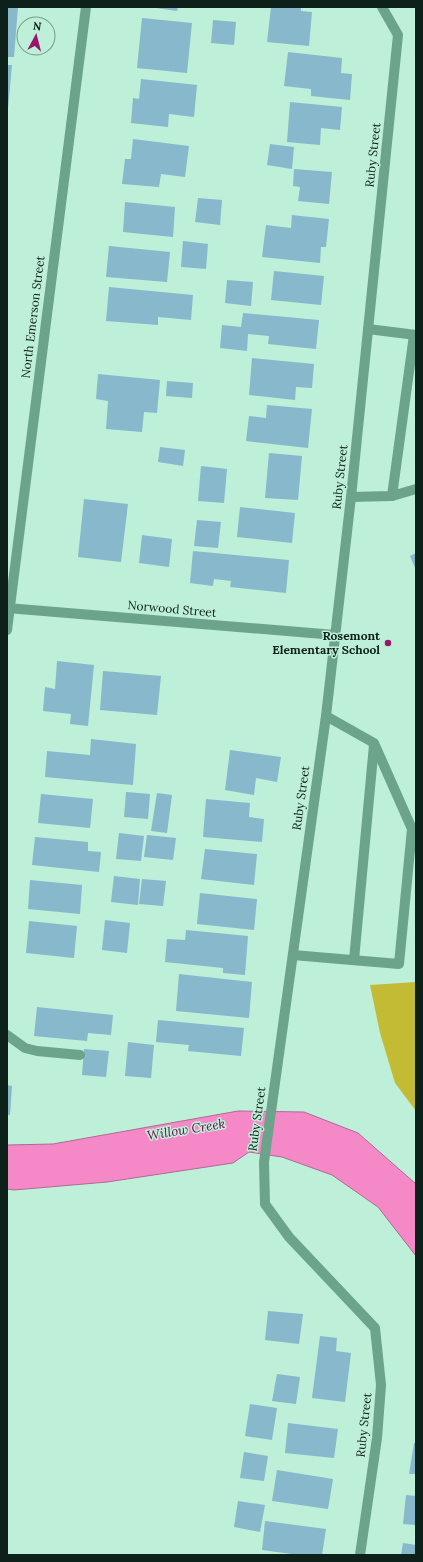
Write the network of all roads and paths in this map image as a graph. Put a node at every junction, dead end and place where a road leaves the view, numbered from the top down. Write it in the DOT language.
graph roads {
  1 [pos="86,7"];
  2 [pos="382,7"];
  3 [pos="368,329"];
  4 [pos="415,335"];
  5 [pos="416,489"];
  6 [pos="392,496"];
  7 [pos="351,497"];
  8 [pos="8,608"];
  9 [pos="7,630"];
  10 [pos="335,635"];
  11 [pos="326,716"];
  12 [pos="374,743"];
  13 [pos="293,955"];
  14 [pos="354,960"];
  15 [pos="7,1034"];
  16 [pos="80,1055"];
  17 [pos="360,1555"];
  1 -- 8 [label="street, North Emerson Street"];
  2 -- 3 [label="street, Ruby Street"];
  3 -- 4 [label="street"];
  3 -- 7 [label="street, Ruby Street"];
  4 -- 6 [label="street"];
  5 -- 6 [label="street"];
  6 -- 7 [label="street"];
  7 -- 10 [label="street, Ruby Street"];
  8 -- 9 [label="street, North Emerson Street"];
  8 -- 10 [label="street, Norwood Street"];
  10 -- 11 [label="street, Ruby Street"];
  11 -- 12 [label="street"];
  11 -- 13 [label="street, Ruby Street"];
  12 -- 14 [label="street"];
  12 -- 14 [label="street"];
  13 -- 14 [label="street"];
  13 -- 17 [label="street, Ruby Street"];
  15 -- 16 [label="street"];
}
